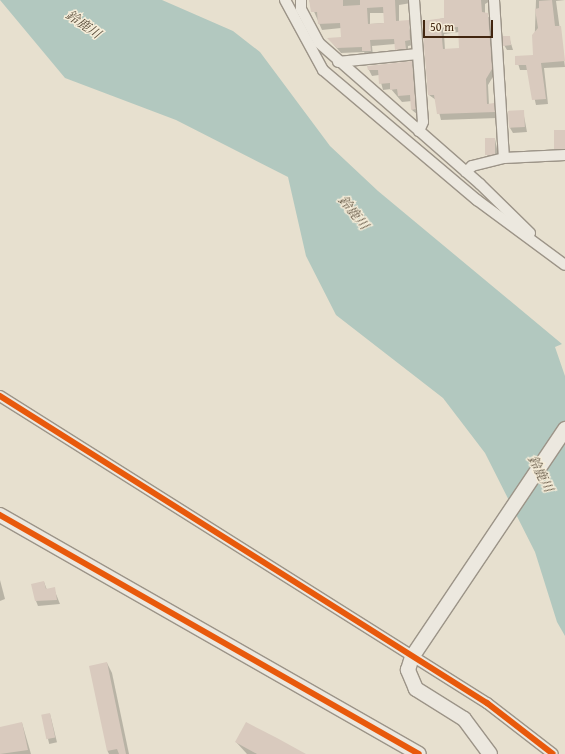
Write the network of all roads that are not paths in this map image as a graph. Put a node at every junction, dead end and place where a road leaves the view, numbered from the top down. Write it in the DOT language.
graph roads {
  1 [pos="285,0"];
  2 [pos="301,0"];
  3 [pos="414,0"];
  4 [pos="494,0"];
  5 [pos="418,54"];
  6 [pos="338,62"];
  7 [pos="418,130"];
  8 [pos="565,155"];
  9 [pos="504,158"];
  10 [pos="466,172"];
  11 [pos="532,240"];
  12 [pos="565,265"];
  13 [pos="0,396"];
  14 [pos="565,429"];
  15 [pos="0,515"];
  16 [pos="413,655"];
  17 [pos="419,754"];
  18 [pos="490,754"];
  19 [pos="552,754"];
  1 -- 11 [label="street"];
  2 -- 6 [label="street"];
  3 -- 5 [label="street"];
  4 -- 9 [label="street"];
  5 -- 6 [label="street"];
  5 -- 7 [label="street"];
  6 -- 7 [label="street"];
  7 -- 10 [label="street"];
  8 -- 9 [label="street"];
  9 -- 10 [label="street"];
  10 -- 11 [label="street"];
  11 -- 12 [label="street"];
  13 -- 16 [label="street"];
  14 -- 16 [label="street"];
  15 -- 17 [label="street"];
  16 -- 18 [label="street"];
  16 -- 19 [label="street"];
}
